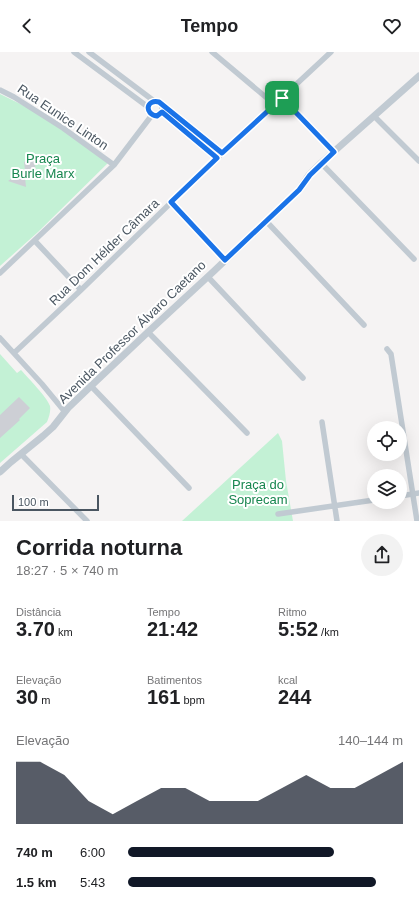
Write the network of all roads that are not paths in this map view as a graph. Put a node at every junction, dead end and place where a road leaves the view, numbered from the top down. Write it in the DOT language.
graph roads {
  1 [pos="74,52"];
  2 [pos="89,52"];
  3 [pos="331,52"];
  4 [pos="216,53"];
  5 [pos="419,76"];
  6 [pos="0,90"];
  7 [pos="282,98"];
  8 [pos="154,101"];
  9 [pos="274,104"];
  10 [pos="162,105"];
  11 [pos="148,107"];
  12 [pos="162,112"];
  13 [pos="152,115"];
  14 [pos="374,116"];
  15 [pos="334,152"];
  16 [pos="222,153"];
  17 [pos="217,158"];
  18 [pos="419,161"];
  19 [pos="321,164"];
  20 [pos="114,165"];
  21 [pos="171,202"];
  22 [pos="266,222"];
  23 [pos="35,241"];
  24 [pos="414,259"];
  25 [pos="225,260"];
  26 [pos="0,273"];
  27 [pos="208,277"];
  28 [pos="81,290"];
  29 [pos="364,325"];
  30 [pos="148,332"];
  31 [pos="0,338"];
  32 [pos="387,349"];
  33 [pos="14,353"];
  34 [pos="303,378"];
  35 [pos="92,386"];
  36 [pos="65,412"];
  37 [pos="322,422"];
  38 [pos="247,433"];
  39 [pos="21,454"];
  40 [pos="0,472"];
  41 [pos="189,488"];
  42 [pos="416,494"];
  43 [pos="367,501"];
  44 [pos="334,505"];
  45 [pos="278,514"];
  46 [pos="87,521"];
  47 [pos="336,521"];
  48 [pos="417,521"];
  1 -- 11 [label="street"];
  2 -- 8 [label="street"];
  3 -- 7 [label="street, Rua Dom Hélder Câmara"];
  4 -- 9 [label="street"];
  5 -- 14 [label="street, Avenida Professor Álvaro Caetano"];
  6 -- 20 [label="street, Rua Eunice Linton"];
  7 -- 9 [label="street, Rua Dom Hélder Câmara"];
  7 -- 15 [label="street"];
  8 -- 10 [label="street"];
  8 -- 11 [label="street"];
  9 -- 16 [label="street, Rua Dom Hélder Câmara"];
  10 -- 12 [label="street"];
  10 -- 16 [label="street"];
  11 -- 13 [label="street"];
  12 -- 13 [label="street"];
  12 -- 17 [label="street"];
  13 -- 20 [label="street"];
  14 -- 15 [label="street, Avenida Professor Álvaro Caetano"];
  14 -- 18 [label="street"];
  15 -- 19 [label="street, Avenida Professor Álvaro Caetano"];
  16 -- 17 [label="street, Rua Dom Hélder Câmara"];
  17 -- 21 [label="street, Rua Dom Hélder Câmara"];
  19 -- 22 [label="street, Avenida Professor Álvaro Caetano"];
  19 -- 24 [label="street"];
  20 -- 23 [label="street"];
  21 -- 25 [label="street"];
  21 -- 28 [label="street, Rua Dom Hélder Câmara"];
  22 -- 25 [label="street, Avenida Professor Álvaro Caetano"];
  22 -- 29 [label="street"];
  23 -- 26 [label="street"];
  23 -- 28 [label="street"];
  25 -- 27 [label="street, Avenida Professor Álvaro Caetano"];
  27 -- 30 [label="street, Avenida Professor Álvaro Caetano"];
  27 -- 34 [label="street"];
  28 -- 33 [label="street, Rua Dom Hélder Câmara"];
  30 -- 35 [label="street, Avenida Professor Álvaro Caetano"];
  30 -- 38 [label="street"];
  31 -- 33 [label="street"];
  32 -- 42 [label="street"];
  33 -- 36 [label="street"];
  35 -- 36 [label="street, Avenida Professor Álvaro Caetano"];
  35 -- 41 [label="street"];
  36 -- 39 [label="street, Avenida Professor Álvaro Caetano"];
  37 -- 44 [label="street"];
  39 -- 40 [label="street, Avenida Professor Álvaro Caetano"];
  39 -- 46 [label="street"];
  42 -- 48 [label="street"];
  43 -- 44 [label="street"];
  44 -- 45 [label="street"];
  44 -- 47 [label="street"];
}
